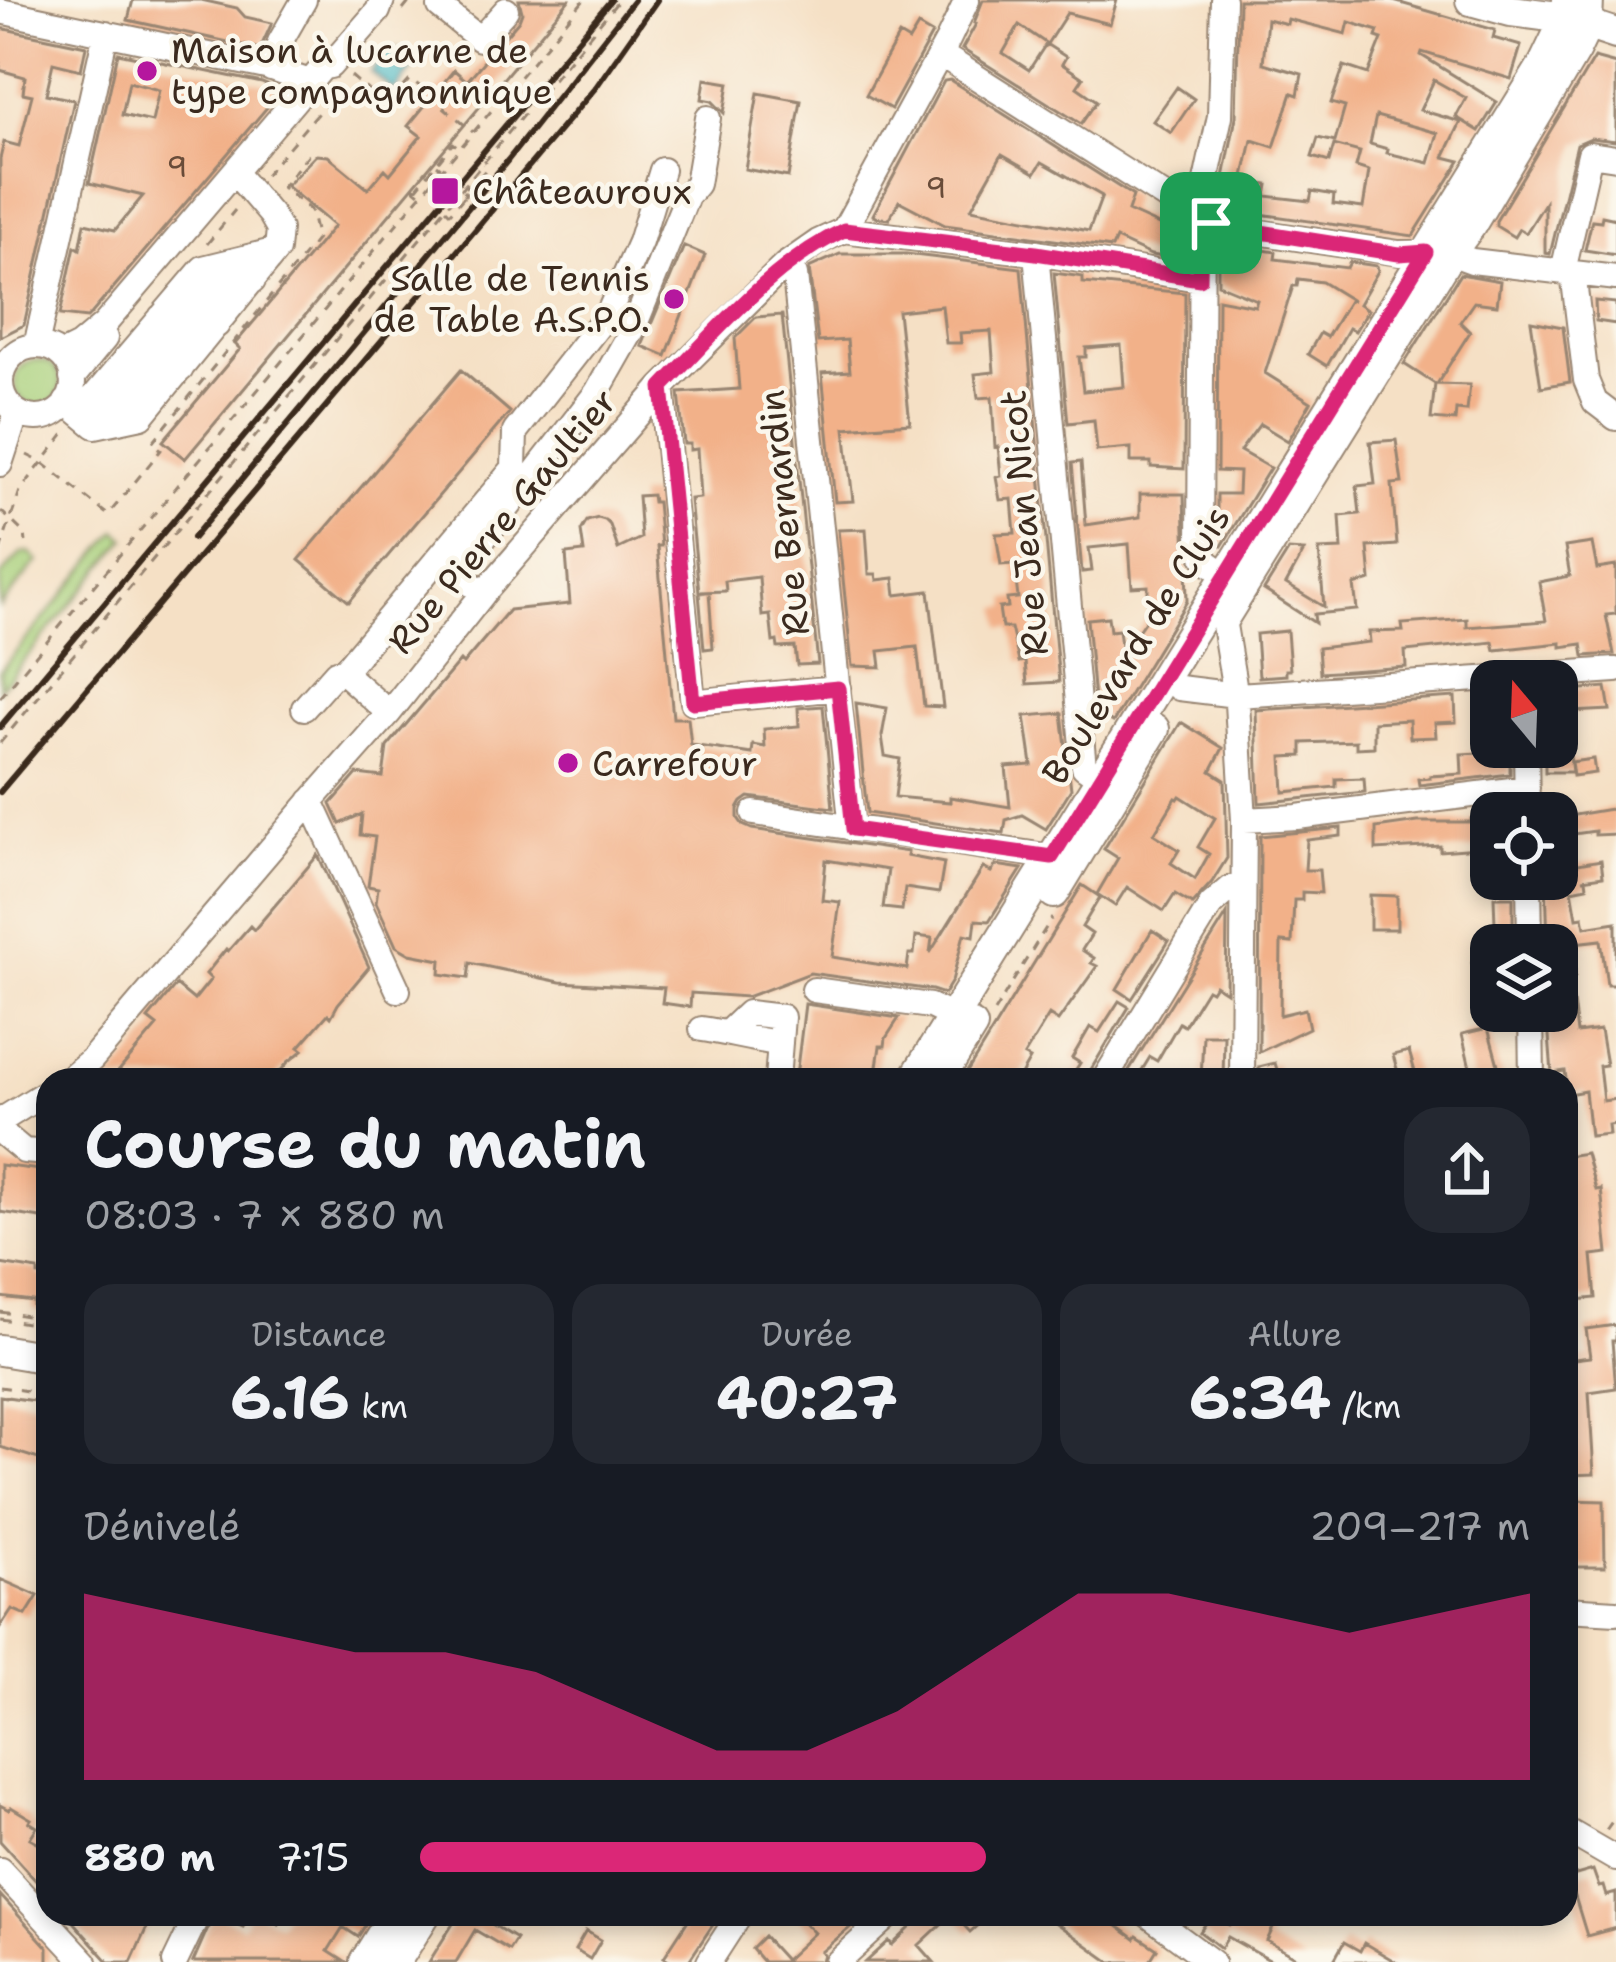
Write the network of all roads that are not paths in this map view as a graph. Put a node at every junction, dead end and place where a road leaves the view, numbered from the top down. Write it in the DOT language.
graph roads {
  1 [pos="304,0"];
  2 [pos="967,0"];
  3 [pos="1223,0"];
  4 [pos="1471,0"];
  5 [pos="1530,0"];
  6 [pos="386,3"];
  7 [pos="440,7"];
  8 [pos="506,10"];
  9 [pos="0,11"];
  10 [pos="1585,15"];
  11 [pos="106,33"];
  12 [pos="940,54"];
  13 [pos="272,69"];
  14 [pos="330,74"];
  15 [pos="708,118"];
  16 [pos="1616,158"];
  17 [pos="662,170"];
  18 [pos="241,180"];
  19 [pos="1201,220"];
  20 [pos="844,230"];
  21 [pos="278,250"];
  22 [pos="1036,253"];
  23 [pos="1438,253"];
  24 [pos="785,265"];
  25 [pos="1568,272"];
  26 [pos="1616,278"];
  27 [pos="1200,279"];
  28 [pos="253,281"];
  29 [pos="179,295"];
  30 [pos="235,302"];
  31 [pos="161,317"];
  32 [pos="208,335"];
  33 [pos="143,338"];
  34 [pos="36,346"];
  35 [pos="125,359"];
  36 [pos="181,369"];
  37 [pos="0,378"];
  38 [pos="108,380"];
  39 [pos="662,387"];
  40 [pos="73,390"];
  41 [pos="17,412"];
  42 [pos="1616,418"];
  43 [pos="0,464"];
  44 [pos="1226,575"];
  45 [pos="483,594"];
  46 [pos="1223,619"];
  47 [pos="1616,670"];
  48 [pos="343,671"];
  49 [pos="1578,674"];
  50 [pos="1470,682"];
  51 [pos="838,688"];
  52 [pos="1179,688"];
  53 [pos="1236,695"];
  54 [pos="304,707"];
  55 [pos="389,713"];
  56 [pos="1100,778"];
  57 [pos="311,801"];
  58 [pos="1470,805"];
  59 [pos="754,813"];
  60 [pos="1244,820"];
  61 [pos="853,829"];
  62 [pos="1052,857"];
  63 [pos="1243,884"];
  64 [pos="398,990"];
  65 [pos="814,990"];
  66 [pos="963,1021"];
  67 [pos="1531,1032"];
  68 [pos="780,1043"];
  69 [pos="81,1068"];
  70 [pos="924,1068"];
  71 [pos="944,1068"];
  72 [pos="1111,1068"];
  73 [pos="1242,1068"];
  74 [pos="1532,1068"];
  75 [pos="36,1098"];
  76 [pos="0,1121"];
  77 [pos="0,1131"];
  78 [pos="36,1152"];
  79 [pos="0,1350"];
  80 [pos="36,1356"];
  81 [pos="1578,1610"];
  82 [pos="1616,1612"];
  83 [pos="1578,1837"];
  84 [pos="1616,1859"];
  85 [pos="0,1870"];
  86 [pos="36,1909"];
  87 [pos="52,1926"];
  88 [pos="192,1926"];
  89 [pos="388,1926"];
  90 [pos="417,1926"];
  91 [pos="732,1926"];
  92 [pos="878,1926"];
  93 [pos="1162,1926"];
  94 [pos="1205,1960"];
  95 [pos="85,1962"];
  96 [pos="175,1962"];
  97 [pos="365,1962"];
  98 [pos="395,1962"];
  99 [pos="709,1962"];
  100 [pos="838,1962"];
  1 -- 13 [label="street"];
  2 -- 12 [label="street"];
  3 -- 19 [label="street"];
  4 -- 10 [label="main road"];
  5 -- 10 [label="main road"];
  6 -- 14 [label="street"];
  7 -- 8 [label="street"];
  9 -- 11 [label="street"];
  10 -- 23 [label="main road, Boulevard de Cluis"];
  11 -- 13 [label="street"];
  11 -- 34 [label="street"];
  12 -- 19 [label="street"];
  12 -- 20 [label="street"];
  13 -- 14 [label="street"];
  14 -- 18 [label="street"];
  14 -- 40 [label="street"];
  15 -- 45 [label="street"];
  16 -- 25 [label="street"];
  17 -- 48 [label="street"];
  18 -- 21 [label="street"];
  18 -- 40 [label="street"];
  19 -- 23 [label="street"];
  19 -- 27 [label="street"];
  20 -- 22 [label="street"];
  20 -- 24 [label="street, Rue Pierre Gaultier"];
  21 -- 28 [label="street"];
  21 -- 29 [label="street"];
  22 -- 27 [label="street"];
  22 -- 56 [label="street, Rue Jean Nicot"];
  23 -- 25 [label="street"];
  23 -- 44 [label="main road, Boulevard de Cluis"];
  23 -- 46 [label="main road, Boulevard de Cluis"];
  24 -- 39 [label="street, Rue Pierre Gaultier"];
  24 -- 51 [label="street, Rue Bernardin"];
  25 -- 26 [label="street"];
  25 -- 42 [label="street"];
  27 -- 44 [label="street"];
  28 -- 29 [label="street"];
  28 -- 30 [label="street"];
  29 -- 31 [label="street"];
  30 -- 31 [label="street"];
  30 -- 32 [label="street"];
  31 -- 33 [label="street"];
  32 -- 33 [label="street"];
  32 -- 35 [label="street"];
  32 -- 36 [label="street"];
  33 -- 35 [label="street"];
  34 -- 37 [label="street"];
  34 -- 40 [label="street"];
  35 -- 38 [label="street"];
  36 -- 38 [label="street"];
  36 -- 40 [label="street"];
  37 -- 41 [label="street"];
  38 -- 40 [label="street"];
  39 -- 45 [label="street, Rue Pierre Gaultier"];
  39 -- 51 [label="street"];
  40 -- 41 [label="street"];
  41 -- 43 [label="street"];
  44 -- 56 [label="main road, Boulevard de Cluis"];
  45 -- 55 [label="street, Rue Pierre Gaultier"];
  46 -- 52 [label="main road, Boulevard de Cluis"];
  46 -- 53 [label="street"];
  47 -- 49 [label="street"];
  48 -- 54 [label="street"];
  48 -- 55 [label="street"];
  50 -- 53 [label="street"];
  51 -- 61 [label="street, Rue Bernardin"];
  52 -- 53 [label="street"];
  52 -- 66 [label="main road, Boulevard de Cluis"];
  53 -- 60 [label="street"];
  55 -- 57 [label="street, Rue Pierre Gaultier"];
  56 -- 62 [label="main road, Boulevard de Cluis"];
  57 -- 64 [label="street"];
  57 -- 69 [label="street, Rue Pierre Gaultier"];
  58 -- 60 [label="street"];
  59 -- 61 [label="street"];
  60 -- 63 [label="street"];
  61 -- 62 [label="street"];
  62 -- 66 [label="main road, Boulevard de Cluis"];
  63 -- 72 [label="street"];
  63 -- 73 [label="street"];
  65 -- 66 [label="street"];
  66 -- 70 [label="main road, Boulevard de Cluis"];
  66 -- 71 [label="main road, Boulevard de Cluis"];
  67 -- 74 [label="street"];
  68 -- 68 [label="street"];
  75 -- 76 [label="street"];
  77 -- 78 [label="street"];
  79 -- 80 [label="main road"];
  81 -- 82 [label="street"];
  83 -- 84 [label="street"];
  85 -- 86 [label="street"];
  87 -- 95 [label="street"];
  88 -- 96 [label="street"];
  89 -- 97 [label="main road"];
  90 -- 98 [label="main road"];
  91 -- 99 [label="street"];
  92 -- 100 [label="street"];
  93 -- 94 [label="street"];
}
